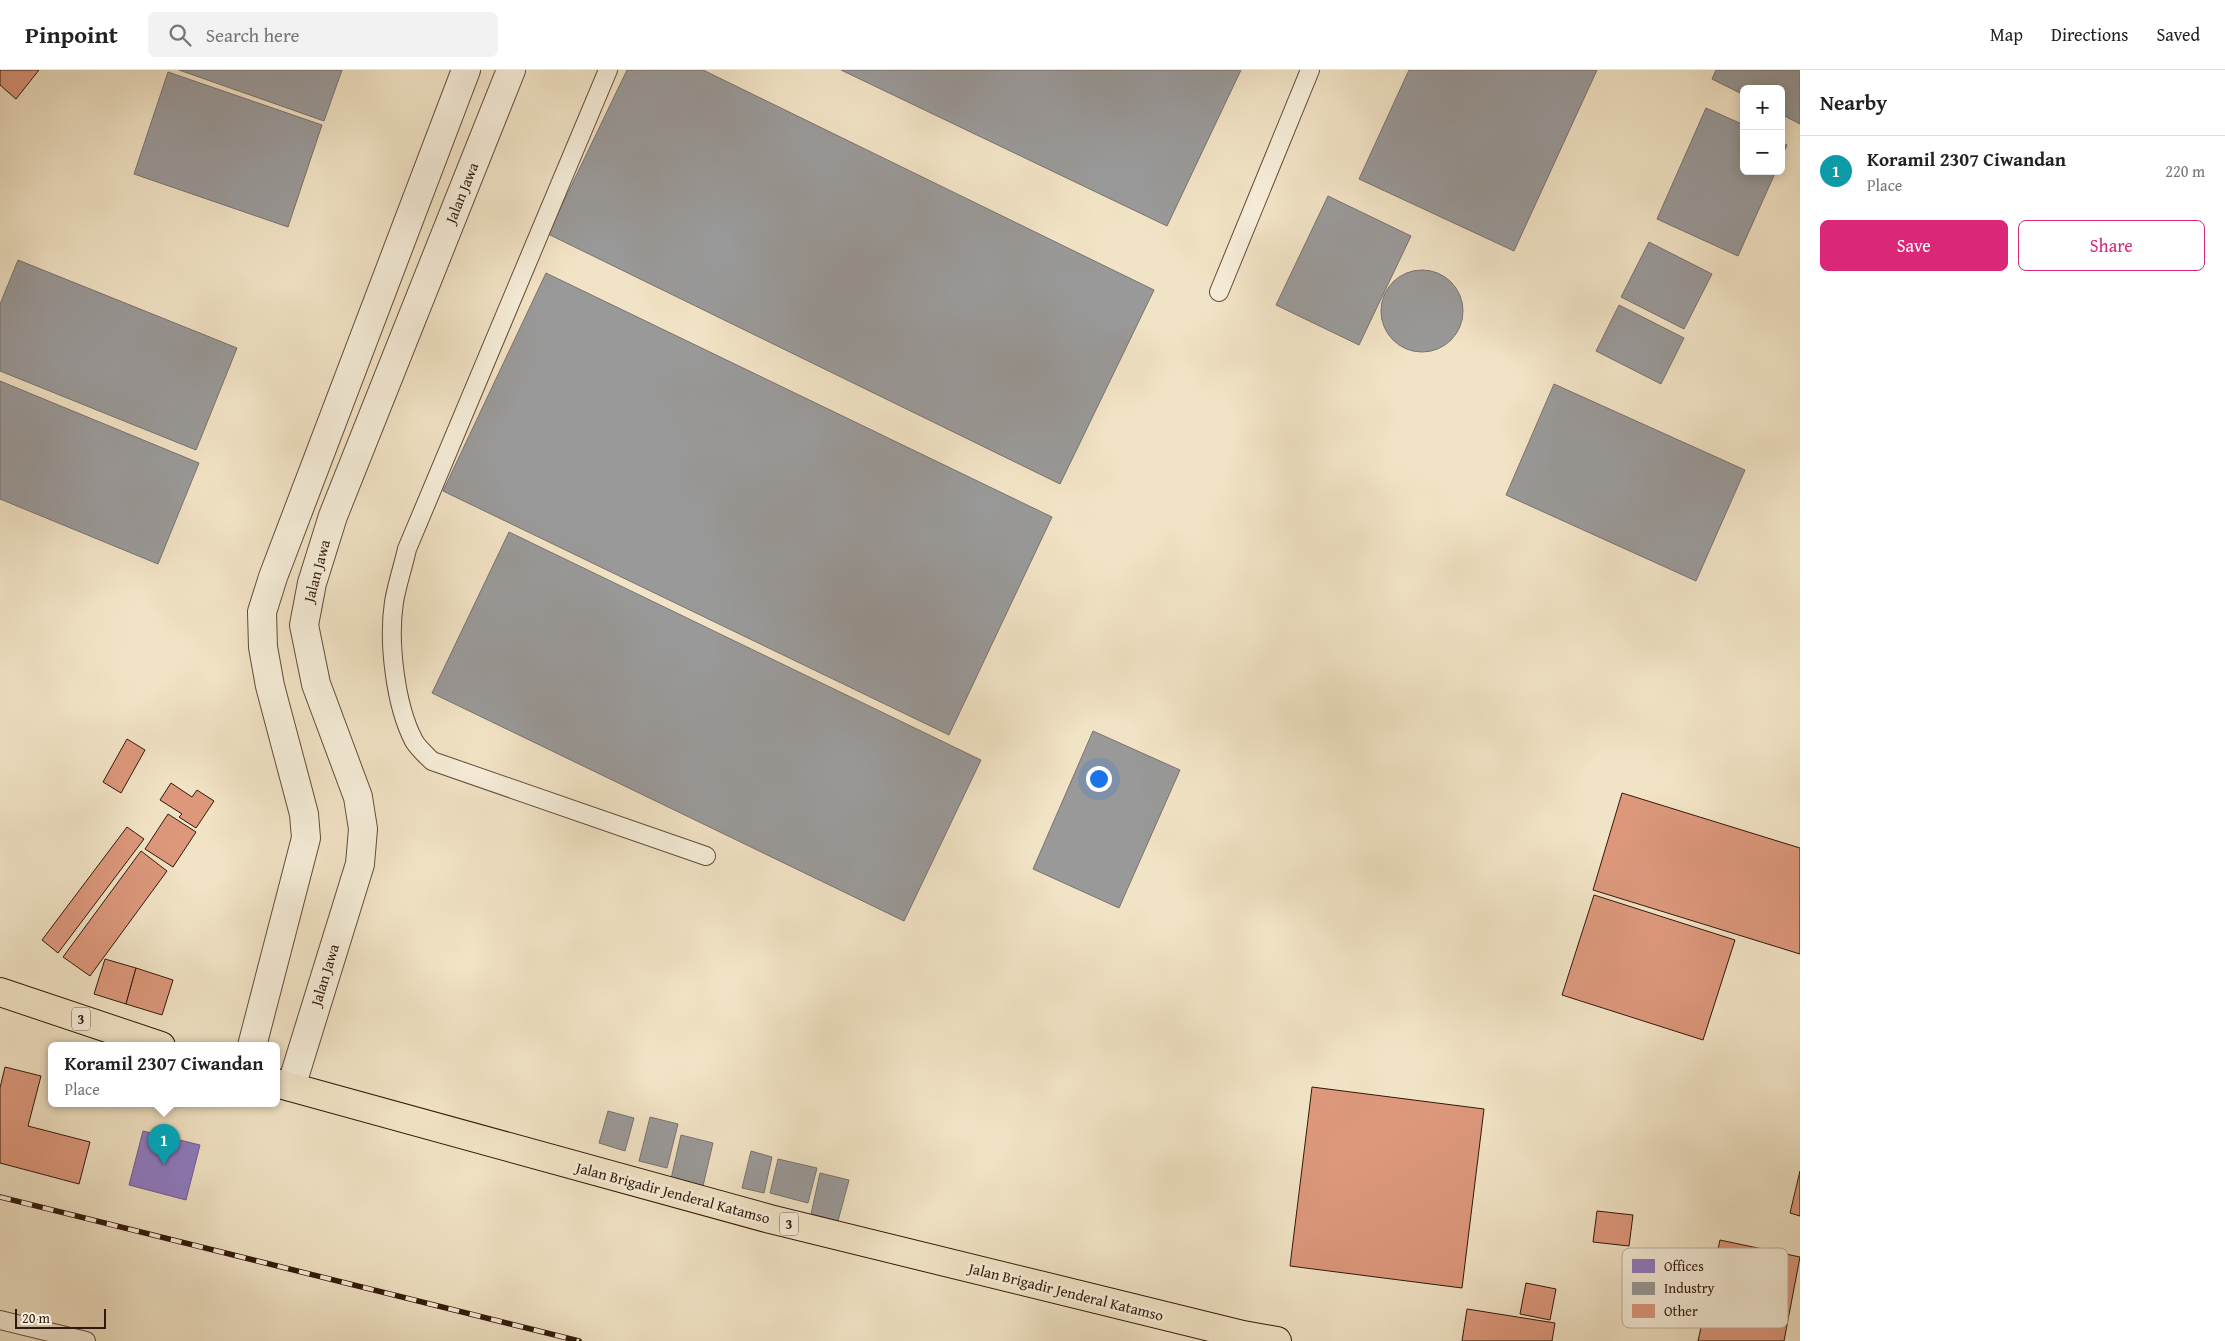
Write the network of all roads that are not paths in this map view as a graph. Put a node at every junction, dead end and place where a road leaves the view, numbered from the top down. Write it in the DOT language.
graph roads {
  1 [pos="466,70"];
  2 [pos="511,70"];
  3 [pos="608,70"];
  4 [pos="1310,70"];
  5 [pos="1219,292"];
  6 [pos="706,856"];
  7 [pos="0,992"];
  8 [pos="149,1042"];
  9 [pos="253,1042"];
  10 [pos="284,1085"];
  11 [pos="0,1320"];
  12 [pos="86,1341"];
  13 [pos="1277,1341"];
  1 -- 9 [label="street"];
  2 -- 10 [label="street, Jalan Jawa"];
  3 -- 6 [label="lane"];
  4 -- 5 [label="lane"];
  7 -- 8 [label="highway, 3"];
  10 -- 13 [label="highway, Jalan Brigadir Jenderal Katamso / 3"];
  11 -- 12 [label="lane"];
}
